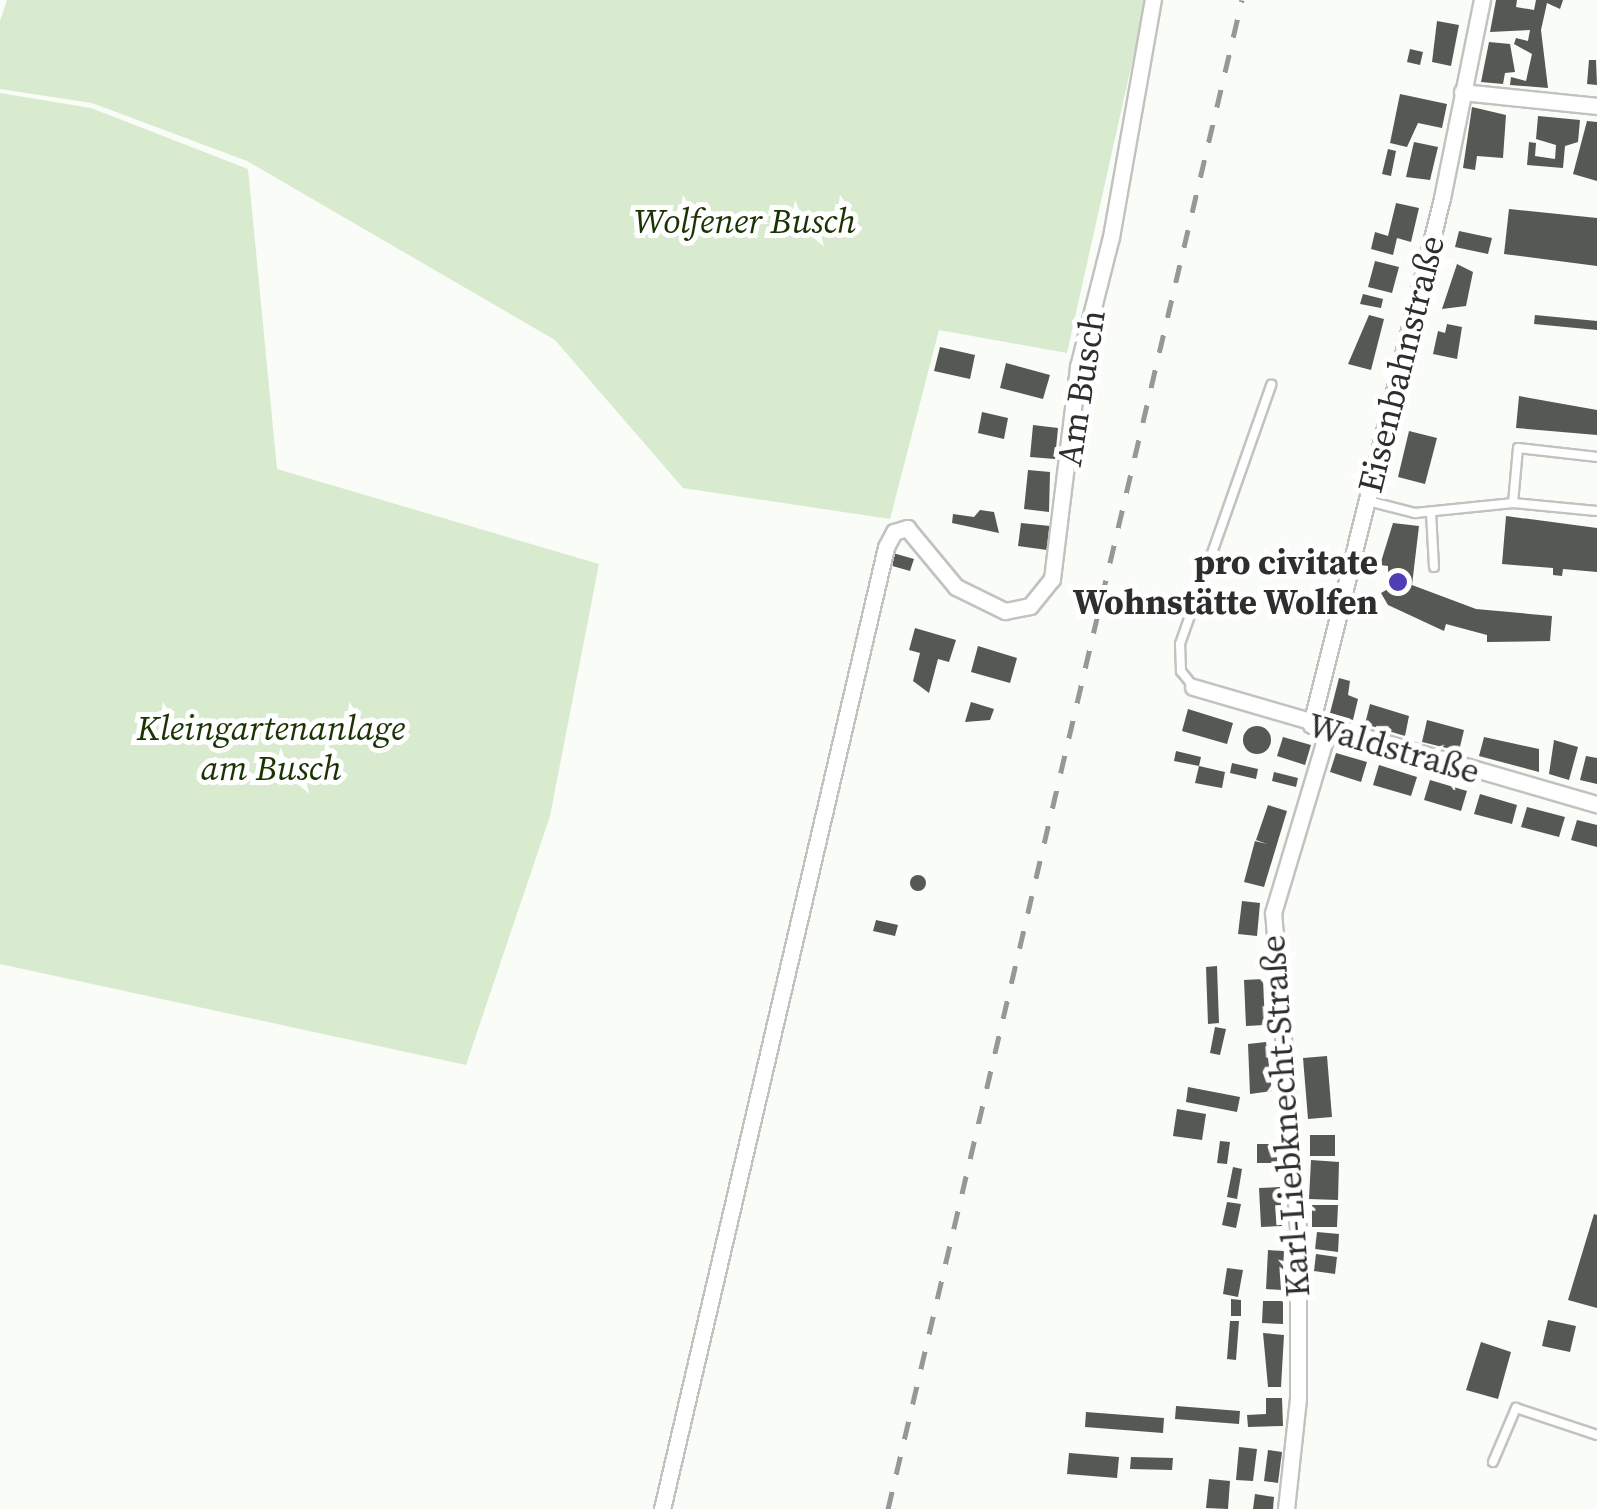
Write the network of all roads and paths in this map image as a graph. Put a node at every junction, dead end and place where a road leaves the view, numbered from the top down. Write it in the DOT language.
graph roads {
  1 [pos="1153,0"];
  2 [pos="1482,0"];
  3 [pos="1462,92"];
  4 [pos="1597,106"];
  5 [pos="1271,385"];
  6 [pos="1597,457"];
  7 [pos="1368,501"];
  8 [pos="1513,503"];
  9 [pos="1597,511"];
  10 [pos="1431,514"];
  11 [pos="1434,567"];
  12 [pos="1193,687"];
  13 [pos="1311,725"];
  14 [pos="1328,730"];
  15 [pos="1597,804"];
  16 [pos="1597,1435"];
  17 [pos="1493,1462"];
  18 [pos="662,1509"];
  19 [pos="1286,1509"];
  1 -- 18 [label="street, Am Busch"];
  2 -- 3 [label="street, Eisenbahnstraße"];
  3 -- 4 [label="street"];
  3 -- 7 [label="street, Eisenbahnstraße"];
  5 -- 12 [label="lane"];
  6 -- 8 [label="lane"];
  7 -- 10 [label="lane"];
  7 -- 13 [label="street, Eisenbahnstraße"];
  8 -- 9 [label="lane"];
  8 -- 10 [label="lane"];
  10 -- 11 [label="lane"];
  12 -- 13 [label="street, Waldstraße"];
  13 -- 14 [label="street, Waldstraße"];
  14 -- 15 [label="street, Waldstraße"];
  14 -- 19 [label="street, Karl-Liebknecht-Straße"];
  16 -- 17 [label="lane"];
}
